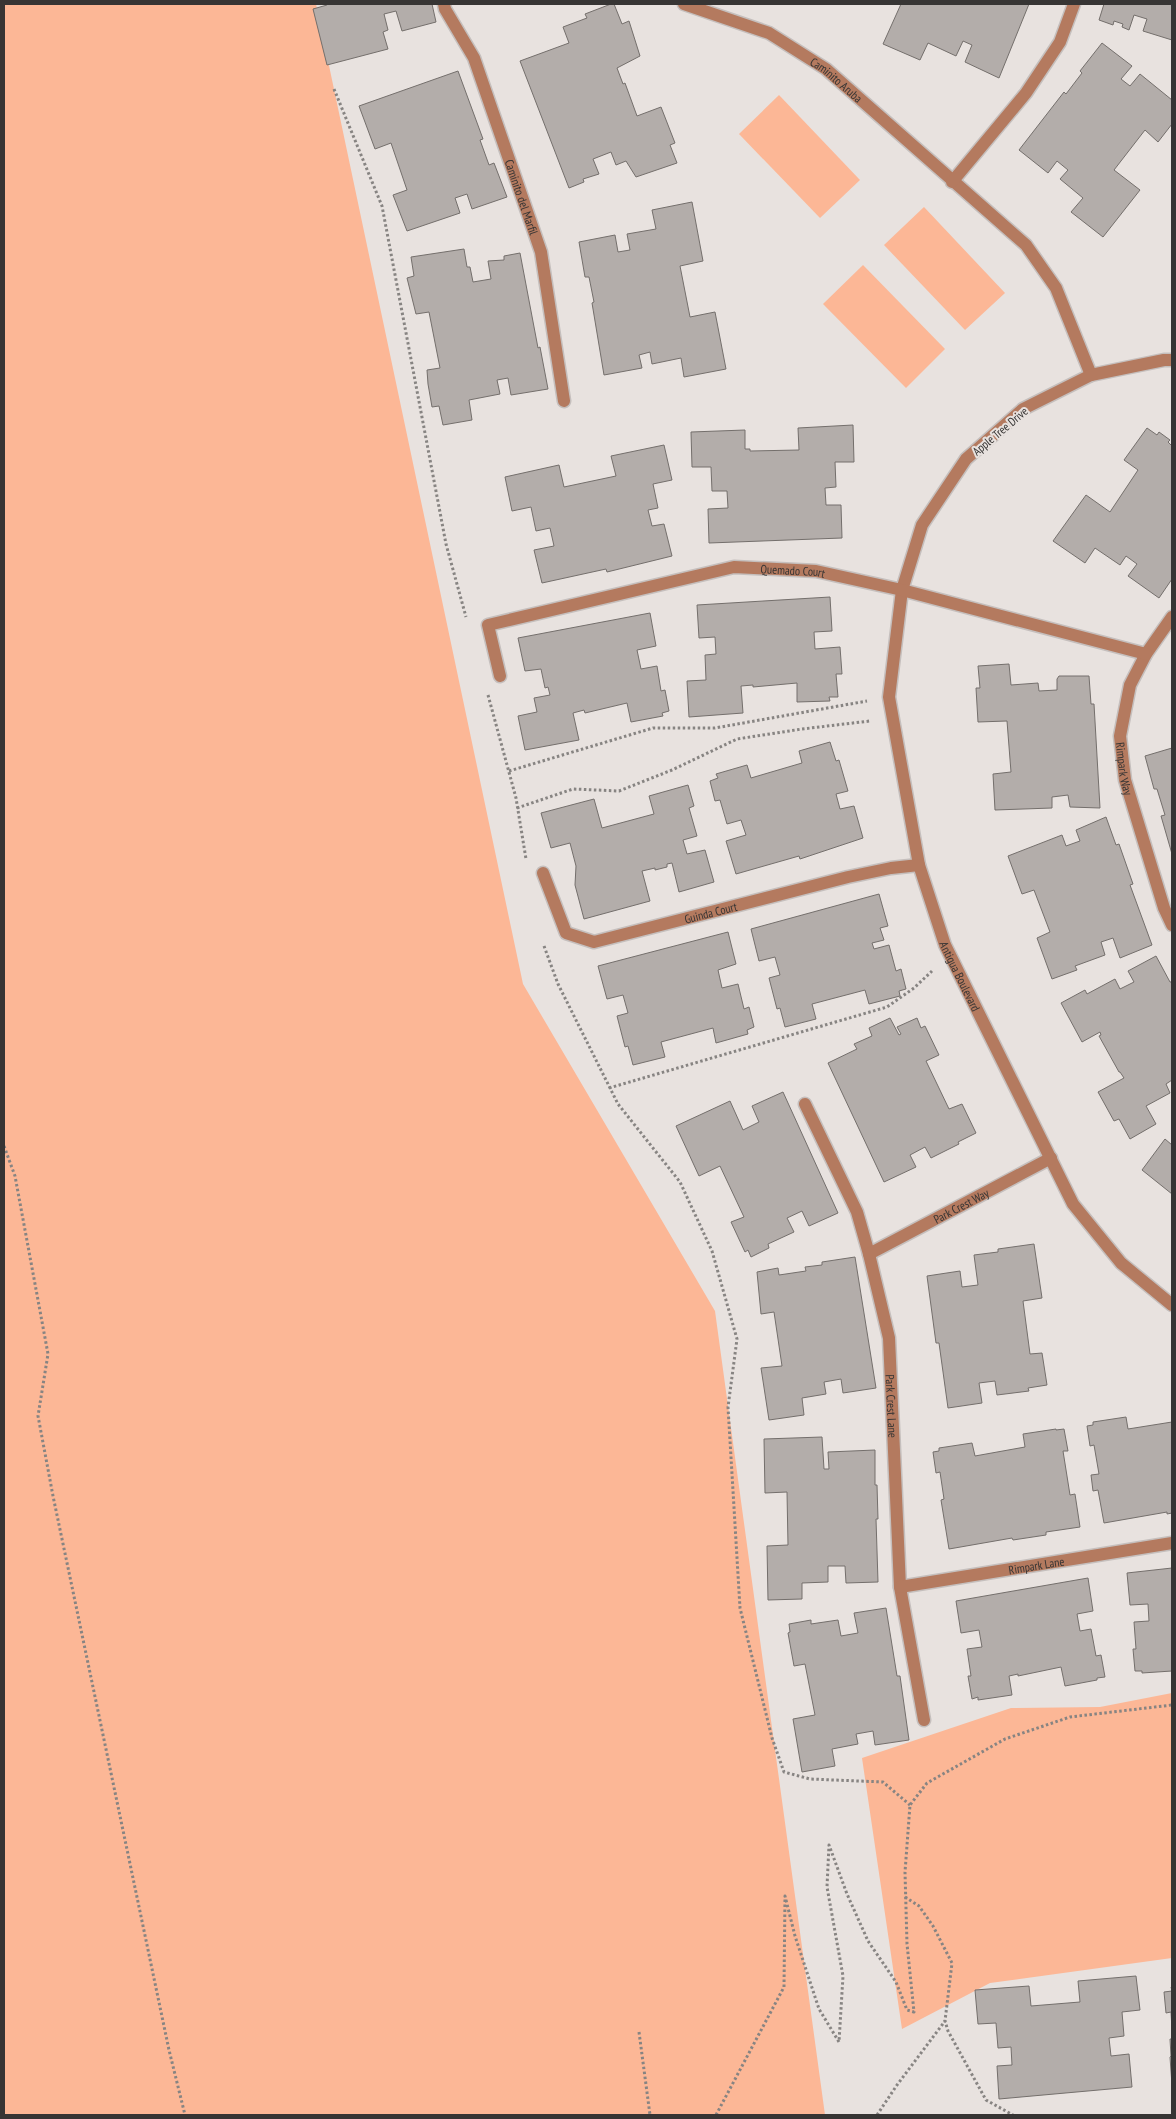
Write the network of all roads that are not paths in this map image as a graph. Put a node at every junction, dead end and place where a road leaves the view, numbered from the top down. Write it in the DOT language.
graph roads {
  1 [pos="444,4"];
  2 [pos="684,4"];
  3 [pos="1074,4"];
  4 [pos="702,6"];
  5 [pos="952,182"];
  6 [pos="1172,360"];
  7 [pos="1091,375"];
  8 [pos="564,401"];
  9 [pos="902,590"];
  10 [pos="1172,617"];
  11 [pos="1146,654"];
  12 [pos="500,676"];
  13 [pos="919,865"];
  14 [pos="543,873"];
  15 [pos="1172,925"];
  16 [pos="805,1104"];
  17 [pos="1052,1158"];
  18 [pos="869,1254"];
  19 [pos="1172,1305"];
  20 [pos="1172,1543"];
  21 [pos="900,1587"];
  22 [pos="924,1720"];
  1 -- 8 [label="street, Caminito del Marfil"];
  2 -- 4 [label="street, Caminito Aruba"];
  3 -- 5 [label="street"];
  4 -- 5 [label="street, Caminito Aruba"];
  5 -- 7 [label="street, Caminito Aruba"];
  6 -- 7 [label="street, Apple Tree Drive"];
  7 -- 9 [label="street, Apple Tree Drive"];
  9 -- 11 [label="street, Quemado Court"];
  9 -- 12 [label="street, Quemado Court"];
  9 -- 13 [label="street, Antigua Boulevard"];
  10 -- 11 [label="street, Rimpark Way"];
  11 -- 15 [label="street, Rimpark Way"];
  13 -- 14 [label="street, Guinda Court"];
  13 -- 17 [label="street, Antigua Boulevard"];
  16 -- 18 [label="street, Park Crest Lane"];
  17 -- 18 [label="street, Park Crest Way"];
  17 -- 19 [label="street, Antigua Boulevard"];
  18 -- 21 [label="street, Park Crest Lane"];
  20 -- 21 [label="street, Rimpark Lane"];
  21 -- 22 [label="street, Park Crest Lane"];
}
